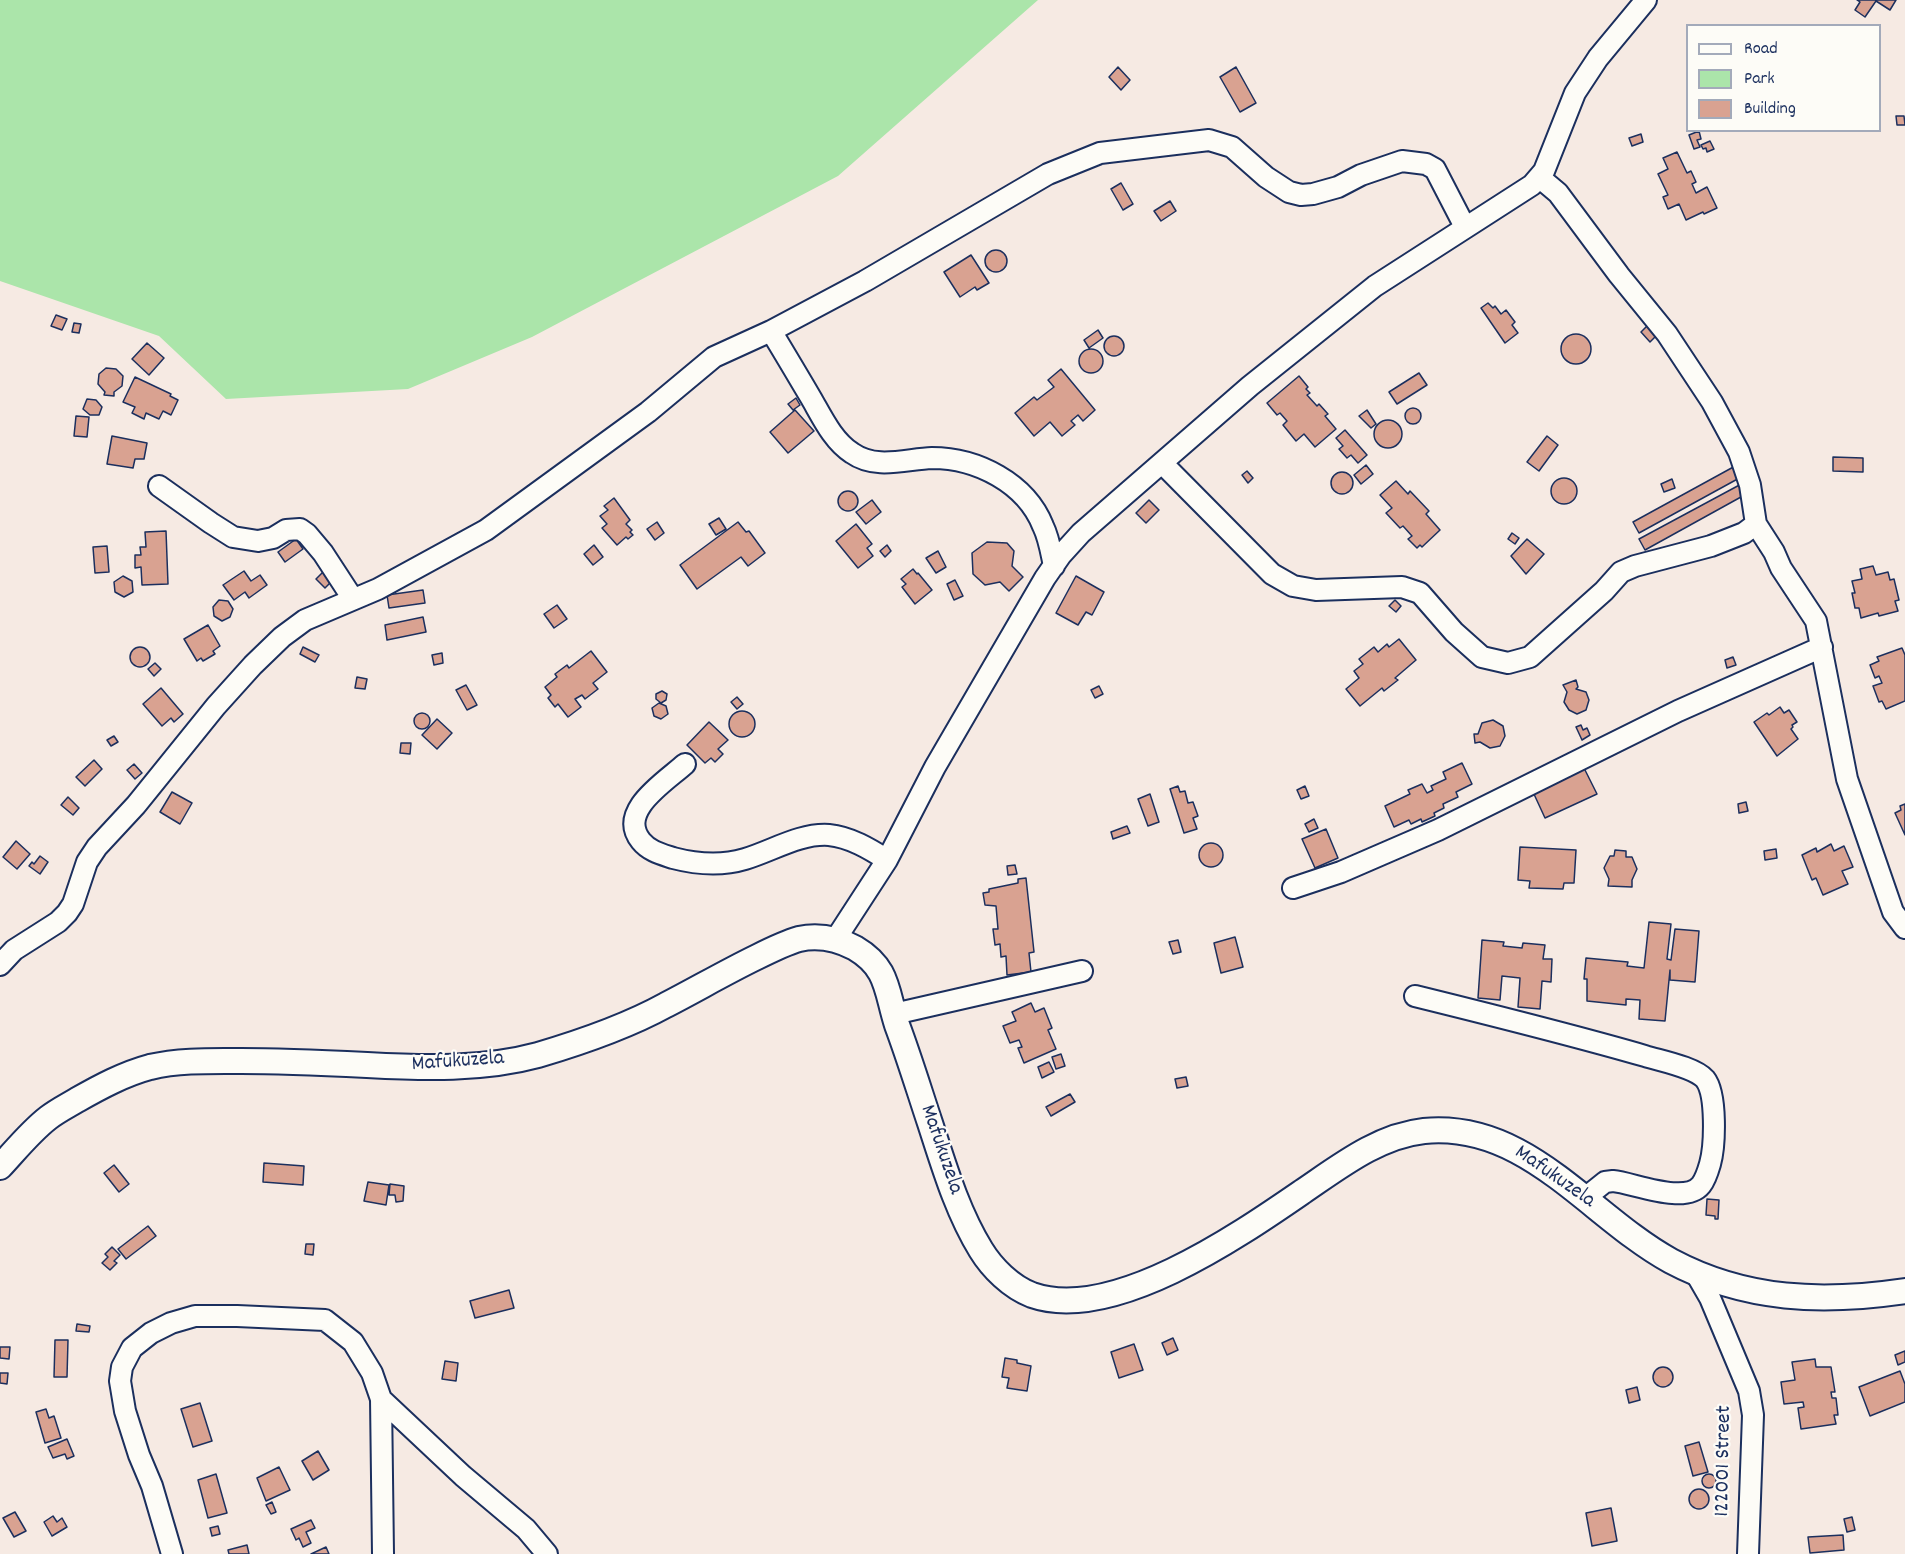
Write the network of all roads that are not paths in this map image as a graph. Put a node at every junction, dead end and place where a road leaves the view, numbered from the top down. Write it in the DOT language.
graph roads {
  1 [pos="1646,0"];
  2 [pos="1539,177"];
  3 [pos="1465,227"];
  4 [pos="771,331"];
  5 [pos="1162,463"];
  6 [pos="159,486"];
  7 [pos="1756,524"];
  8 [pos="1054,566"];
  9 [pos="353,599"];
  10 [pos="1822,647"];
  11 [pos="685,764"];
  12 [pos="887,860"];
  13 [pos="1293,888"];
  14 [pos="1905,928"];
  15 [pos="835,940"];
  16 [pos="0,965"];
  17 [pos="1082,970"];
  18 [pos="1415,996"];
  19 [pos="894,1014"];
  20 [pos="0,1167"];
  21 [pos="1585,1198"];
  22 [pos="1695,1272"];
  23 [pos="1905,1291"];
  24 [pos="381,1399"];
  25 [pos="172,1554"];
  26 [pos="382,1554"];
  27 [pos="547,1554"];
  28 [pos="1748,1554"];
  1 -- 2 [label="street"];
  2 -- 3 [label="street"];
  2 -- 7 [label="street"];
  3 -- 4 [label="street"];
  3 -- 5 [label="street"];
  4 -- 8 [label="street"];
  4 -- 9 [label="street"];
  5 -- 7 [label="street"];
  5 -- 8 [label="street"];
  6 -- 9 [label="street"];
  7 -- 10 [label="street"];
  8 -- 12 [label="street"];
  9 -- 16 [label="street"];
  10 -- 13 [label="street"];
  10 -- 14 [label="street"];
  11 -- 12 [label="street"];
  12 -- 15 [label="street"];
  15 -- 19 [label="main road, Mafukuzela"];
  15 -- 20 [label="main road, Mafukuzela"];
  17 -- 19 [label="street"];
  18 -- 21 [label="street"];
  19 -- 21 [label="main road, Mafukuzela"];
  21 -- 22 [label="main road, Mafukuzela"];
  22 -- 23 [label="main road, Mafukuzela"];
  22 -- 28 [label="street, 122001 Street"];
  24 -- 25 [label="street"];
  24 -- 26 [label="street"];
  24 -- 27 [label="street"];
}
